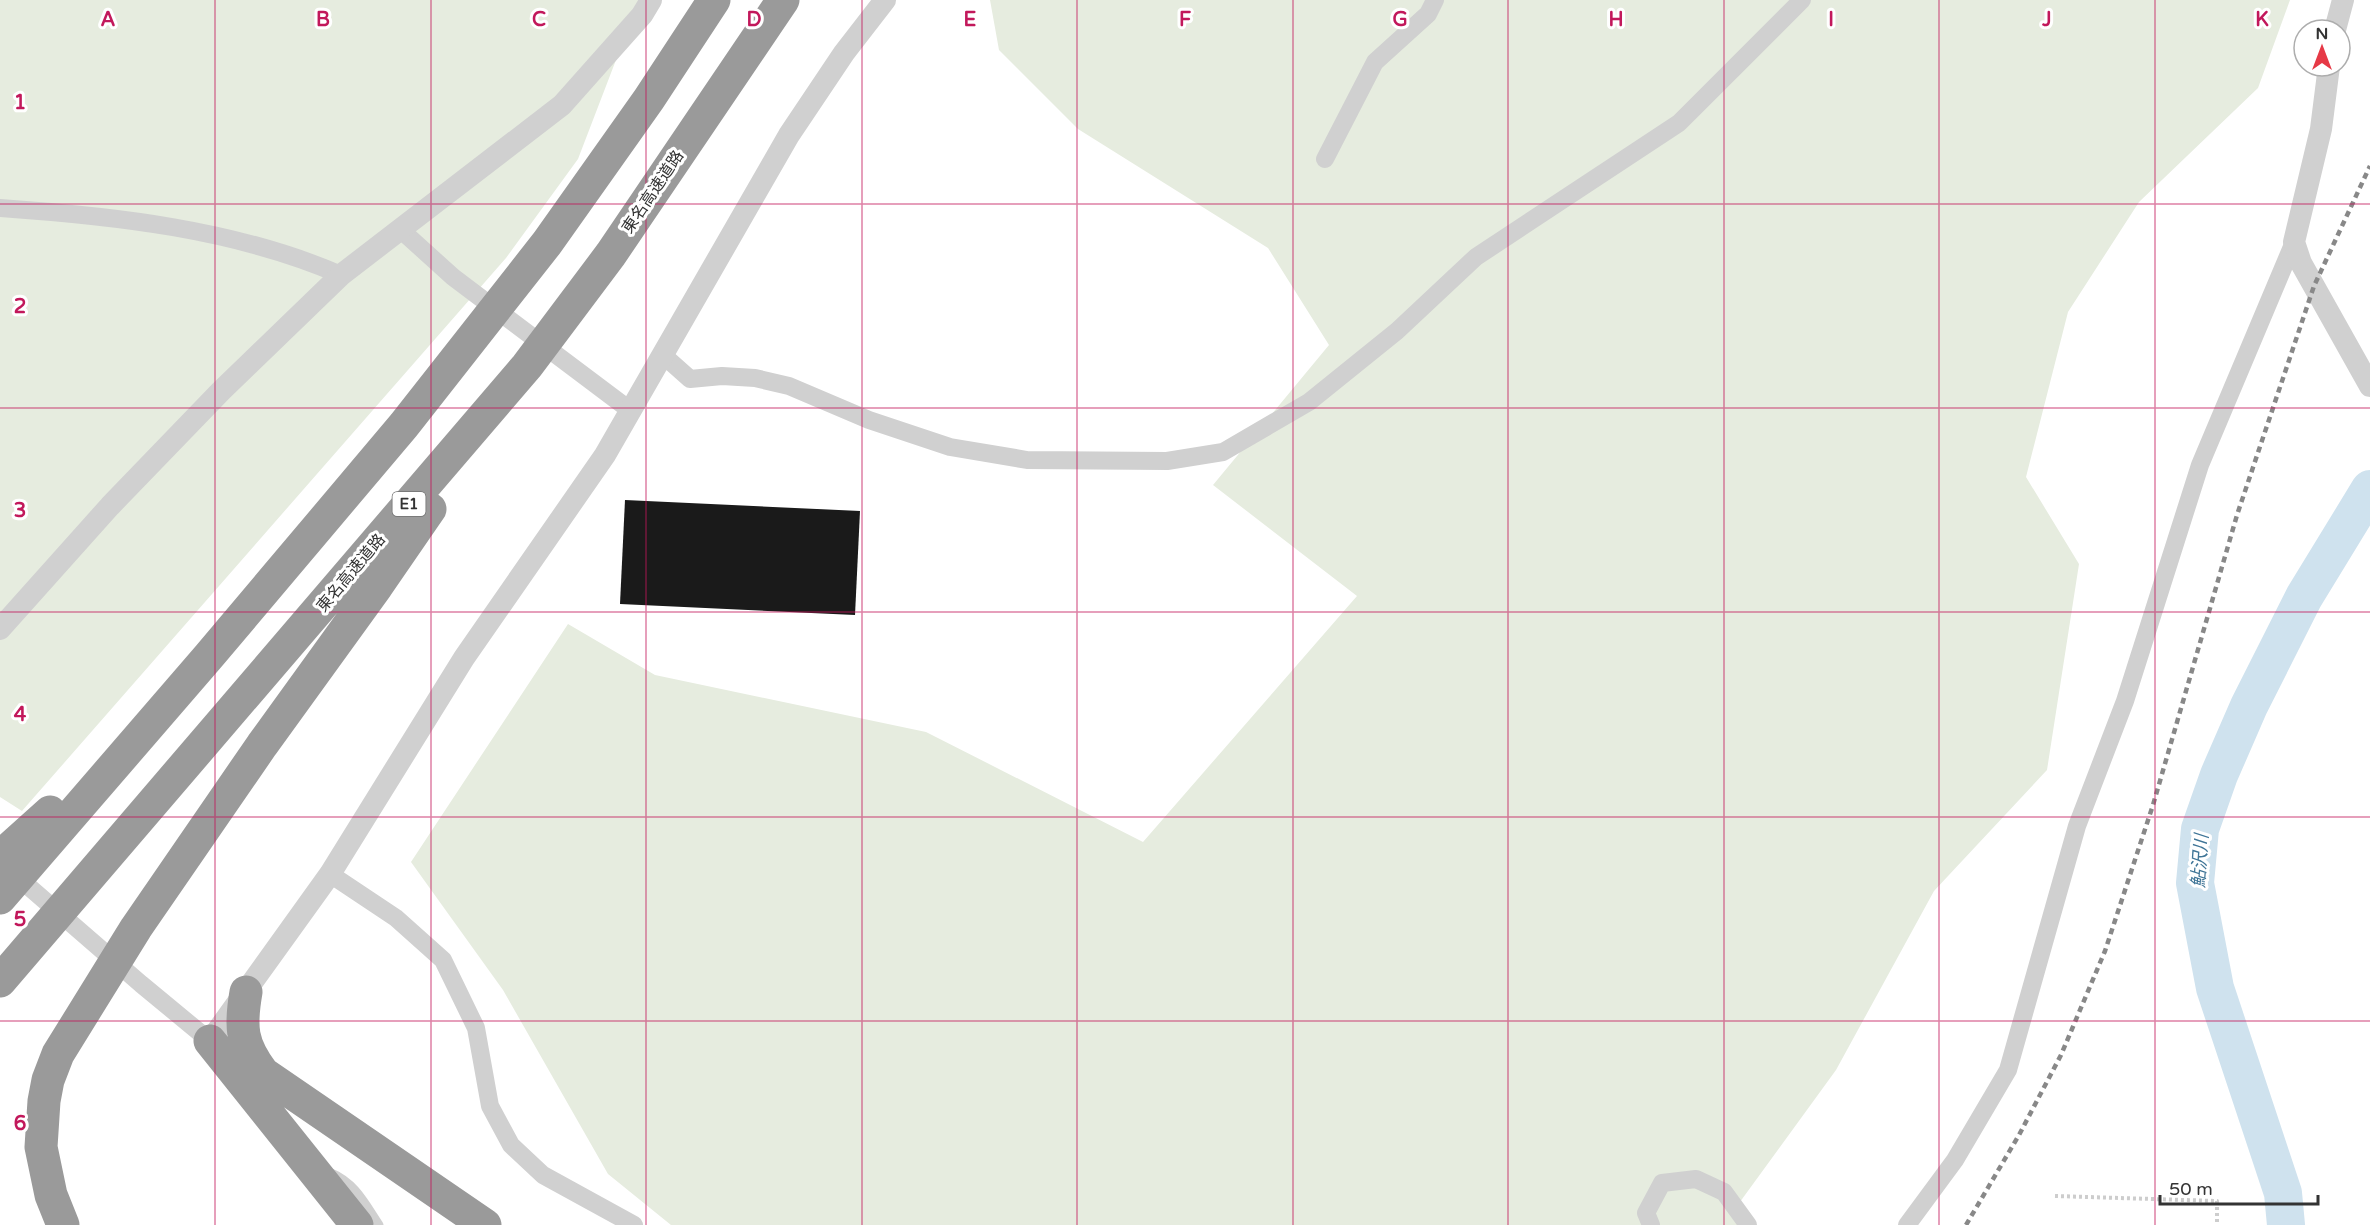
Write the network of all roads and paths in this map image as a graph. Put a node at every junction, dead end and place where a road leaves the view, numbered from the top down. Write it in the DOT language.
graph roads {
  1 [pos="651,0"];
  2 [pos="714,0"];
  3 [pos="783,0"];
  4 [pos="885,0"];
  5 [pos="1435,0"];
  6 [pos="1802,0"];
  7 [pos="2343,0"];
  8 [pos="2338,18"];
  9 [pos="2327,78"];
  10 [pos="1325,159"];
  11 [pos="0,208"];
  12 [pos="401,230"];
  13 [pos="2294,242"];
  14 [pos="341,274"];
  15 [pos="663,355"];
  16 [pos="527,366"];
  17 [pos="2370,387"];
  18 [pos="631,411"];
  19 [pos="0,629"];
  20 [pos="209,656"];
  21 [pos="0,859"];
  22 [pos="330,874"];
  23 [pos="0,898"];
  24 [pos="0,981"];
  25 [pos="246,992"];
  26 [pos="210,1041"];
  27 [pos="316,1172"];
  28 [pos="2055,1196"];
  29 [pos="482,1224"];
  30 [pos="63,1225"];
  31 [pos="357,1225"];
  32 [pos="379,1225"];
  33 [pos="634,1225"];
  34 [pos="1651,1225"];
  35 [pos="1748,1225"];
  36 [pos="1907,1225"];
  37 [pos="2217,1225"];
  1 -- 12 [label="street"];
  2 -- 20 [label="highway"];
  3 -- 16 [label="highway, 東名高速道路 / E1"];
  4 -- 15 [label="street"];
  5 -- 10 [label="street"];
  6 -- 15 [label="street"];
  7 -- 8 [label="street"];
  9 -- 13 [label="street"];
  11 -- 14 [label="street"];
  12 -- 14 [label="street"];
  12 -- 18 [label="street"];
  13 -- 17 [label="street"];
  13 -- 36 [label="street"];
  14 -- 19 [label="street"];
  15 -- 18 [label="street"];
  16 -- 24 [label="highway, 東名高速道路 / E1"];
  16 -- 30 [label="highway"];
  18 -- 22 [label="street"];
  20 -- 21 [label="highway"];
  20 -- 23 [label="highway"];
  21 -- 26 [label="street"];
  22 -- 25 [label="street"];
  22 -- 33 [label="street"];
  25 -- 26 [label="street"];
  25 -- 29 [label="highway"];
  26 -- 27 [label="highway"];
  27 -- 31 [label="highway"];
  27 -- 32 [label="lane"];
  28 -- 37 [label="path"];
  34 -- 35 [label="street"];
}
